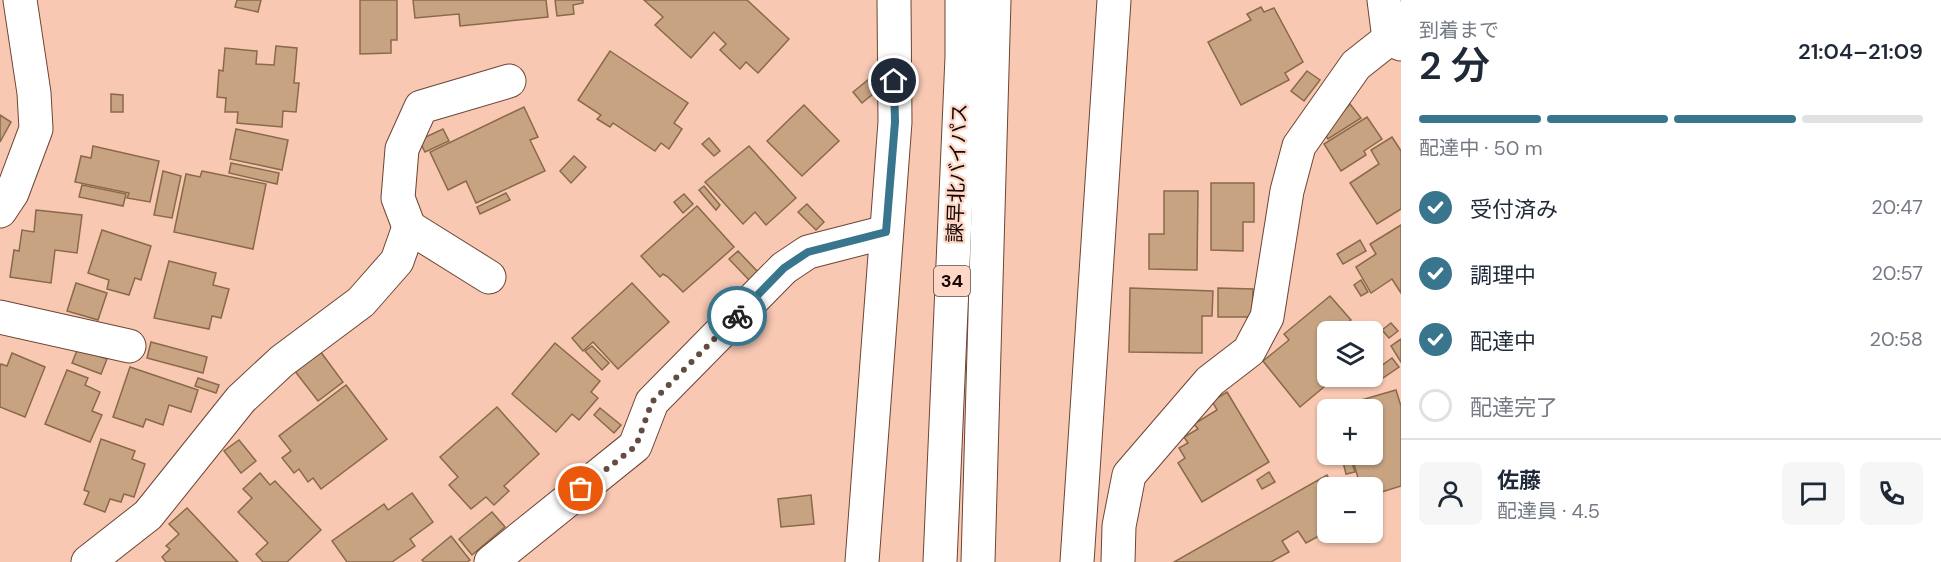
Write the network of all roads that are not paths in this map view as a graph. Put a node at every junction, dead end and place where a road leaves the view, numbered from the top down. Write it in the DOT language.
graph roads {
  1 [pos="20,0"];
  2 [pos="894,0"];
  3 [pos="962,0"];
  4 [pos="994,0"];
  5 [pos="1114,0"];
  6 [pos="1384,0"];
  7 [pos="1395,42"];
  8 [pos="509,81"];
  9 [pos="0,211"];
  10 [pos="409,226"];
  11 [pos="886,232"];
  12 [pos="489,277"];
  13 [pos="0,317"];
  14 [pos="129,346"];
  15 [pos="88,562"];
  16 [pos="491,562"];
  17 [pos="862,562"];
  18 [pos="940,562"];
  19 [pos="978,562"];
  20 [pos="1077,562"];
  21 [pos="1118,562"];
  1 -- 9 [label="main road"];
  2 -- 11 [label="main road"];
  3 -- 18 [label="main road, 諫早北バイパス / 34"];
  4 -- 19 [label="main road, 諫早北バイパス / 34"];
  5 -- 20 [label="main road"];
  6 -- 7 [label="main road"];
  7 -- 21 [label="main road"];
  8 -- 10 [label="main road"];
  10 -- 12 [label="main road"];
  10 -- 15 [label="main road"];
  11 -- 16 [label="main road"];
  11 -- 17 [label="main road"];
  13 -- 14 [label="main road"];
}
